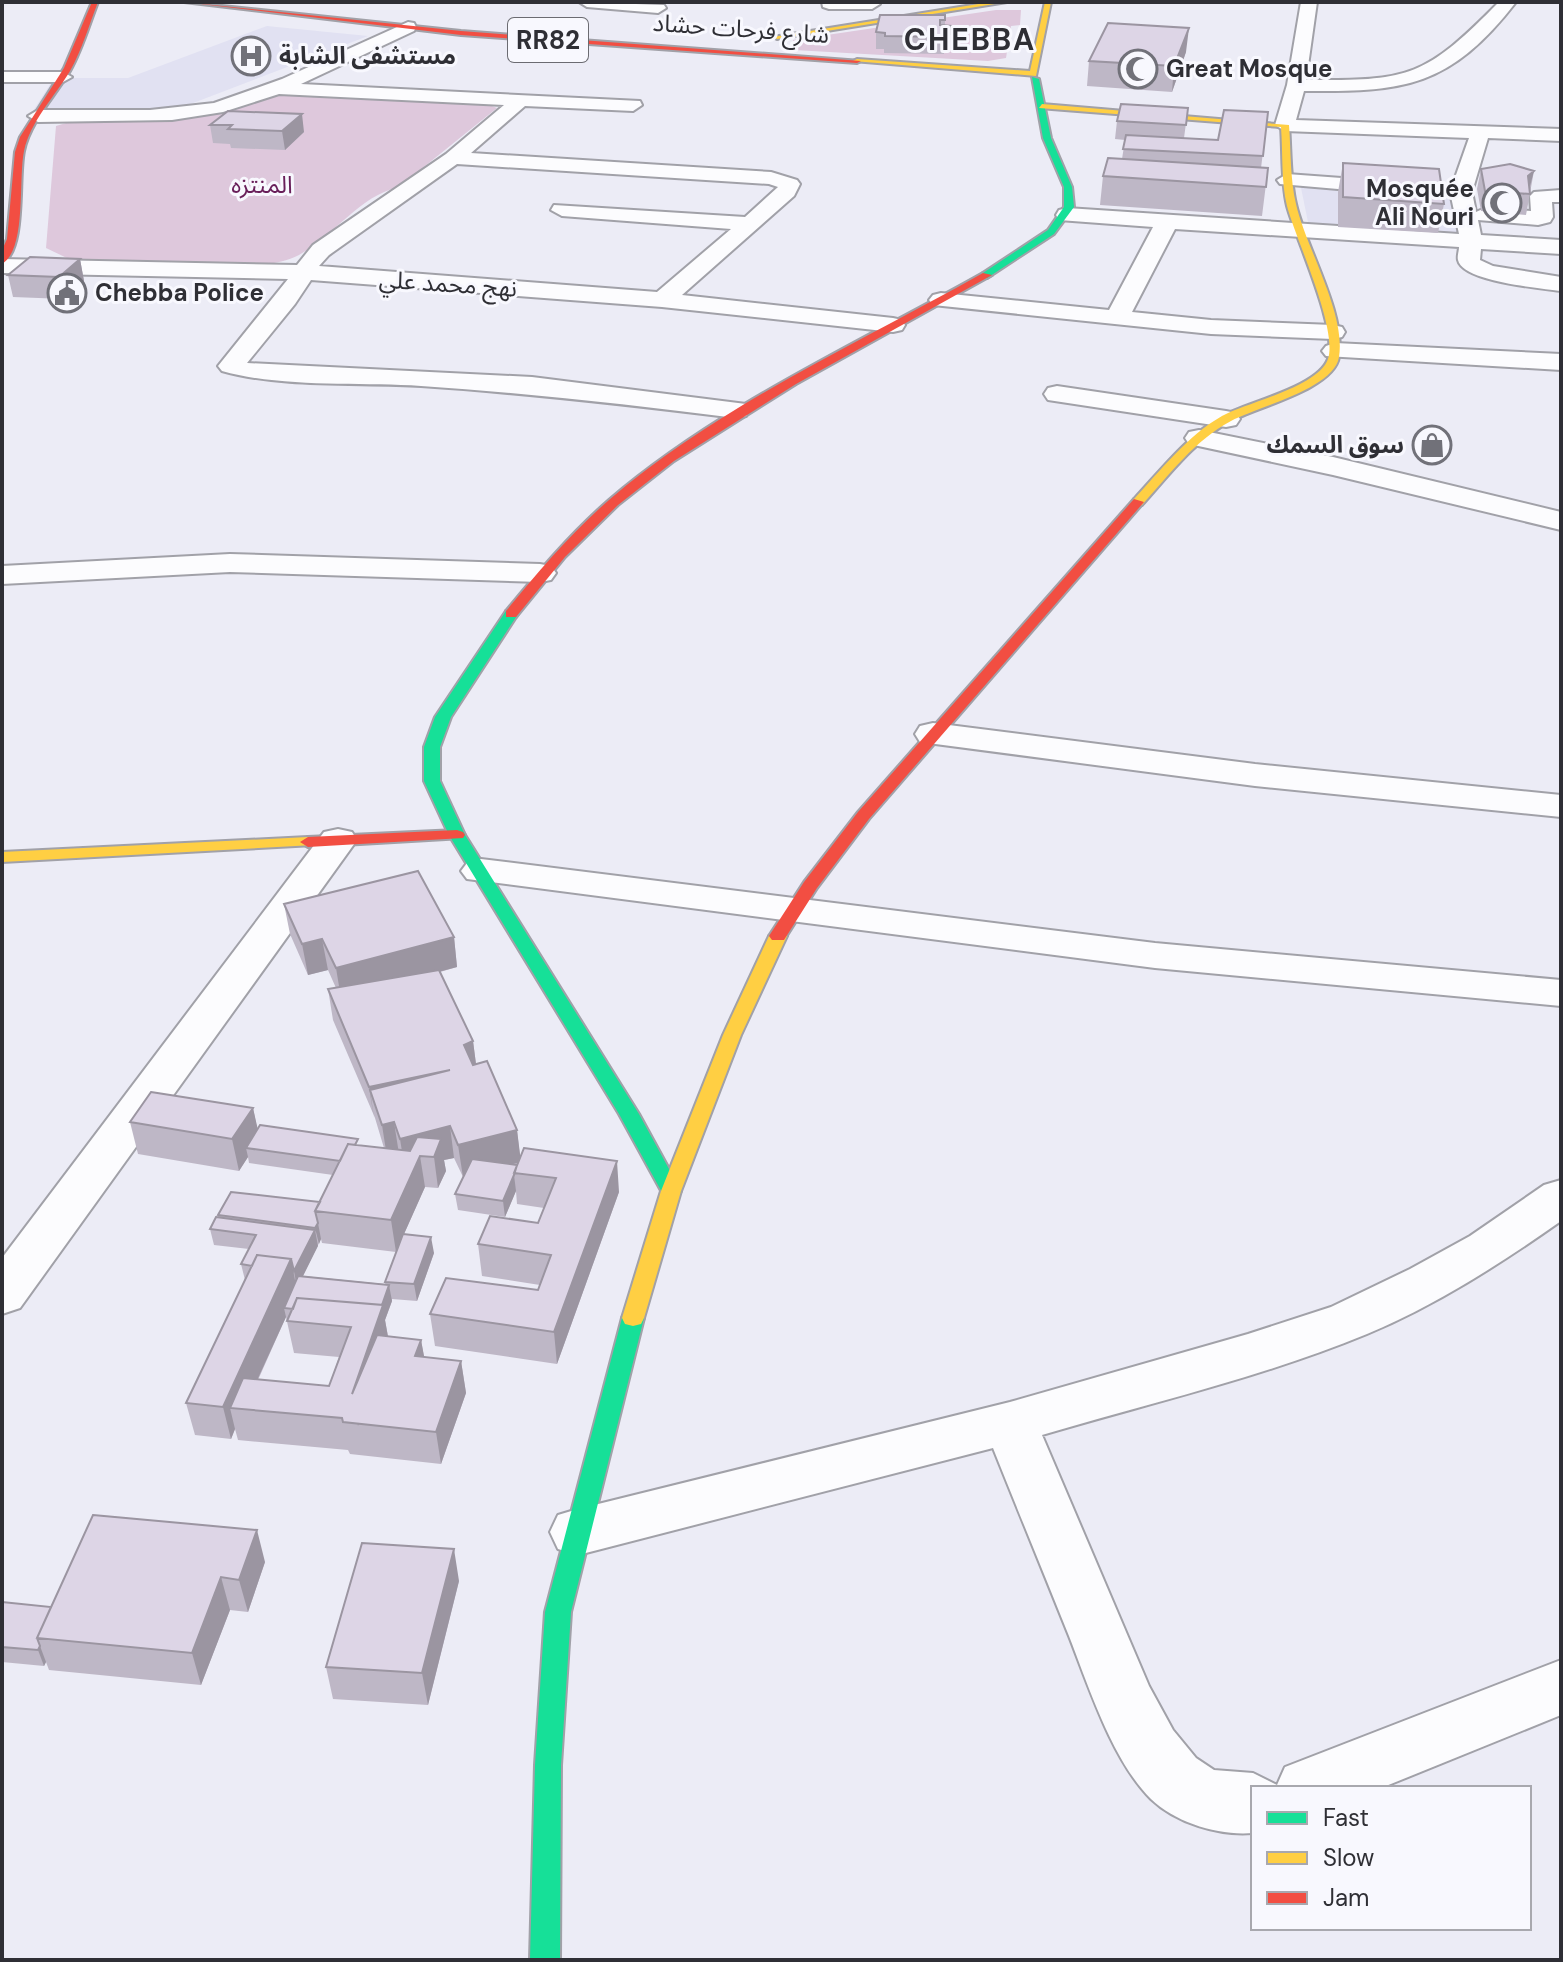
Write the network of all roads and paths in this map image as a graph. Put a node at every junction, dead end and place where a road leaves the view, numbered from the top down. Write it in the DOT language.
graph roads {
  1 [pos="95,2"];
  2 [pos="187,2"];
  3 [pos="587,2"];
  4 [pos="1001,2"];
  5 [pos="1309,2"];
  6 [pos="1508,2"];
  7 [pos="870,3"];
  8 [pos="829,4"];
  9 [pos="1044,4"];
  10 [pos="658,8"];
  11 [pos="906,17"];
  12 [pos="410,18"];
  13 [pos="790,36"];
  14 [pos="669,48"];
  15 [pos="766,55"];
  16 [pos="1034,70"];
  17 [pos="2,77"];
  18 [pos="63,77"];
  19 [pos="1296,85"];
  20 [pos="272,88"];
  21 [pos="522,99"];
  22 [pos="633,105"];
  23 [pos="1042,106"];
  24 [pos="38,116"];
  25 [pos="1285,125"];
  26 [pos="1480,133"];
  27 [pos="1561,135"];
  28 [pos="453,158"];
  29 [pos="1287,180"];
  30 [pos="1413,189"];
  31 [pos="1561,196"];
  32 [pos="562,210"];
  33 [pos="1467,214"];
  34 [pos="1067,215"];
  35 [pos="1167,222"];
  36 [pos="749,224"];
  37 [pos="1297,229"];
  38 [pos="1471,240"];
  39 [pos="1561,247"];
  40 [pos="2,264"];
  41 [pos="304,272"];
  42 [pos="1561,284"];
  43 [pos="662,300"];
  44 [pos="941,300"];
  45 [pos="1117,318"];
  46 [pos="893,325"];
  47 [pos="1334,342"];
  48 [pos="1561,362"];
  49 [pos="1057,394"];
  50 [pos="736,410"];
  51 [pos="1226,419"];
  52 [pos="1199,438"];
  53 [pos="1561,521"];
  54 [pos="540,573"];
  55 [pos="2,575"];
  56 [pos="933,734"];
  57 [pos="1561,806"];
  58 [pos="457,835"];
  59 [pos="338,840"];
  60 [pos="2,857"];
  61 [pos="481,871"];
  62 [pos="793,910"];
  63 [pos="1561,993"];
  64 [pos="671,1191"];
  65 [pos="1561,1197"];
  66 [pos="2,1295"];
  67 [pos="1010,1423"];
  68 [pos="578,1532"];
  69 [pos="1561,1687"];
  70 [pos="1312,1786"];
  71 [pos="1251,1803"];
  72 [pos="545,1960"];
  1 -- 18 [label="main road"];
  2 -- 12 [label="main road, شارع فرحات حشاد / RR82"];
  3 -- 10 [label="street"];
  4 -- 11 [label="main road"];
  5 -- 19 [label="street"];
  6 -- 19 [label="street"];
  7 -- 8 [label="street"];
  7 -- 11 [label="street"];
  9 -- 16 [label="main road"];
  11 -- 13 [label="main road"];
  12 -- 14 [label="main road, شارع فرحات حشاد / RR82"];
  12 -- 20 [label="street"];
  13 -- 14 [label="main road"];
  13 -- 15 [label="main road"];
  14 -- 15 [label="main road, شارع فرحات حشاد / RR82"];
  15 -- 16 [label="main road, شارع فرحات حشاد / RR82"];
  16 -- 23 [label="main road"];
  17 -- 18 [label="street"];
  18 -- 24 [label="main road"];
  19 -- 25 [label="street"];
  20 -- 21 [label="street"];
  20 -- 24 [label="street"];
  21 -- 22 [label="street"];
  21 -- 28 [label="street"];
  23 -- 25 [label="main road"];
  23 -- 34 [label="main road"];
  24 -- 40 [label="main road"];
  25 -- 26 [label="street"];
  25 -- 29 [label="main road"];
  26 -- 27 [label="street"];
  26 -- 33 [label="street"];
  28 -- 36 [label="street"];
  28 -- 41 [label="street"];
  29 -- 30 [label="street"];
  29 -- 37 [label="main road"];
  31 -- 33 [label="street"];
  32 -- 36 [label="street"];
  33 -- 38 [label="street"];
  34 -- 35 [label="street"];
  34 -- 44 [label="main road"];
  35 -- 37 [label="street"];
  35 -- 45 [label="street"];
  36 -- 43 [label="street"];
  37 -- 38 [label="street"];
  37 -- 47 [label="main road"];
  38 -- 39 [label="street"];
  38 -- 42 [label="street"];
  40 -- 41 [label="street, نهج محمد علي"];
  41 -- 43 [label="street, نهج محمد علي"];
  41 -- 50 [label="street"];
  43 -- 46 [label="street, نهج محمد علي"];
  44 -- 45 [label="street"];
  44 -- 46 [label="main road"];
  45 -- 47 [label="street"];
  46 -- 50 [label="main road"];
  47 -- 48 [label="street"];
  47 -- 51 [label="main road"];
  49 -- 51 [label="street"];
  50 -- 54 [label="main road"];
  51 -- 52 [label="main road"];
  52 -- 53 [label="street"];
  52 -- 56 [label="main road"];
  54 -- 55 [label="street"];
  54 -- 58 [label="main road"];
  56 -- 57 [label="street"];
  56 -- 62 [label="main road"];
  58 -- 59 [label="main road"];
  58 -- 61 [label="main road"];
  59 -- 60 [label="main road"];
  59 -- 66 [label="street"];
  61 -- 62 [label="street"];
  61 -- 64 [label="main road"];
  62 -- 63 [label="street"];
  62 -- 64 [label="main road"];
  64 -- 68 [label="main road"];
  65 -- 67 [label="street"];
  67 -- 68 [label="street"];
  67 -- 71 [label="street"];
  68 -- 72 [label="main road"];
  69 -- 70 [label="street"];
}
